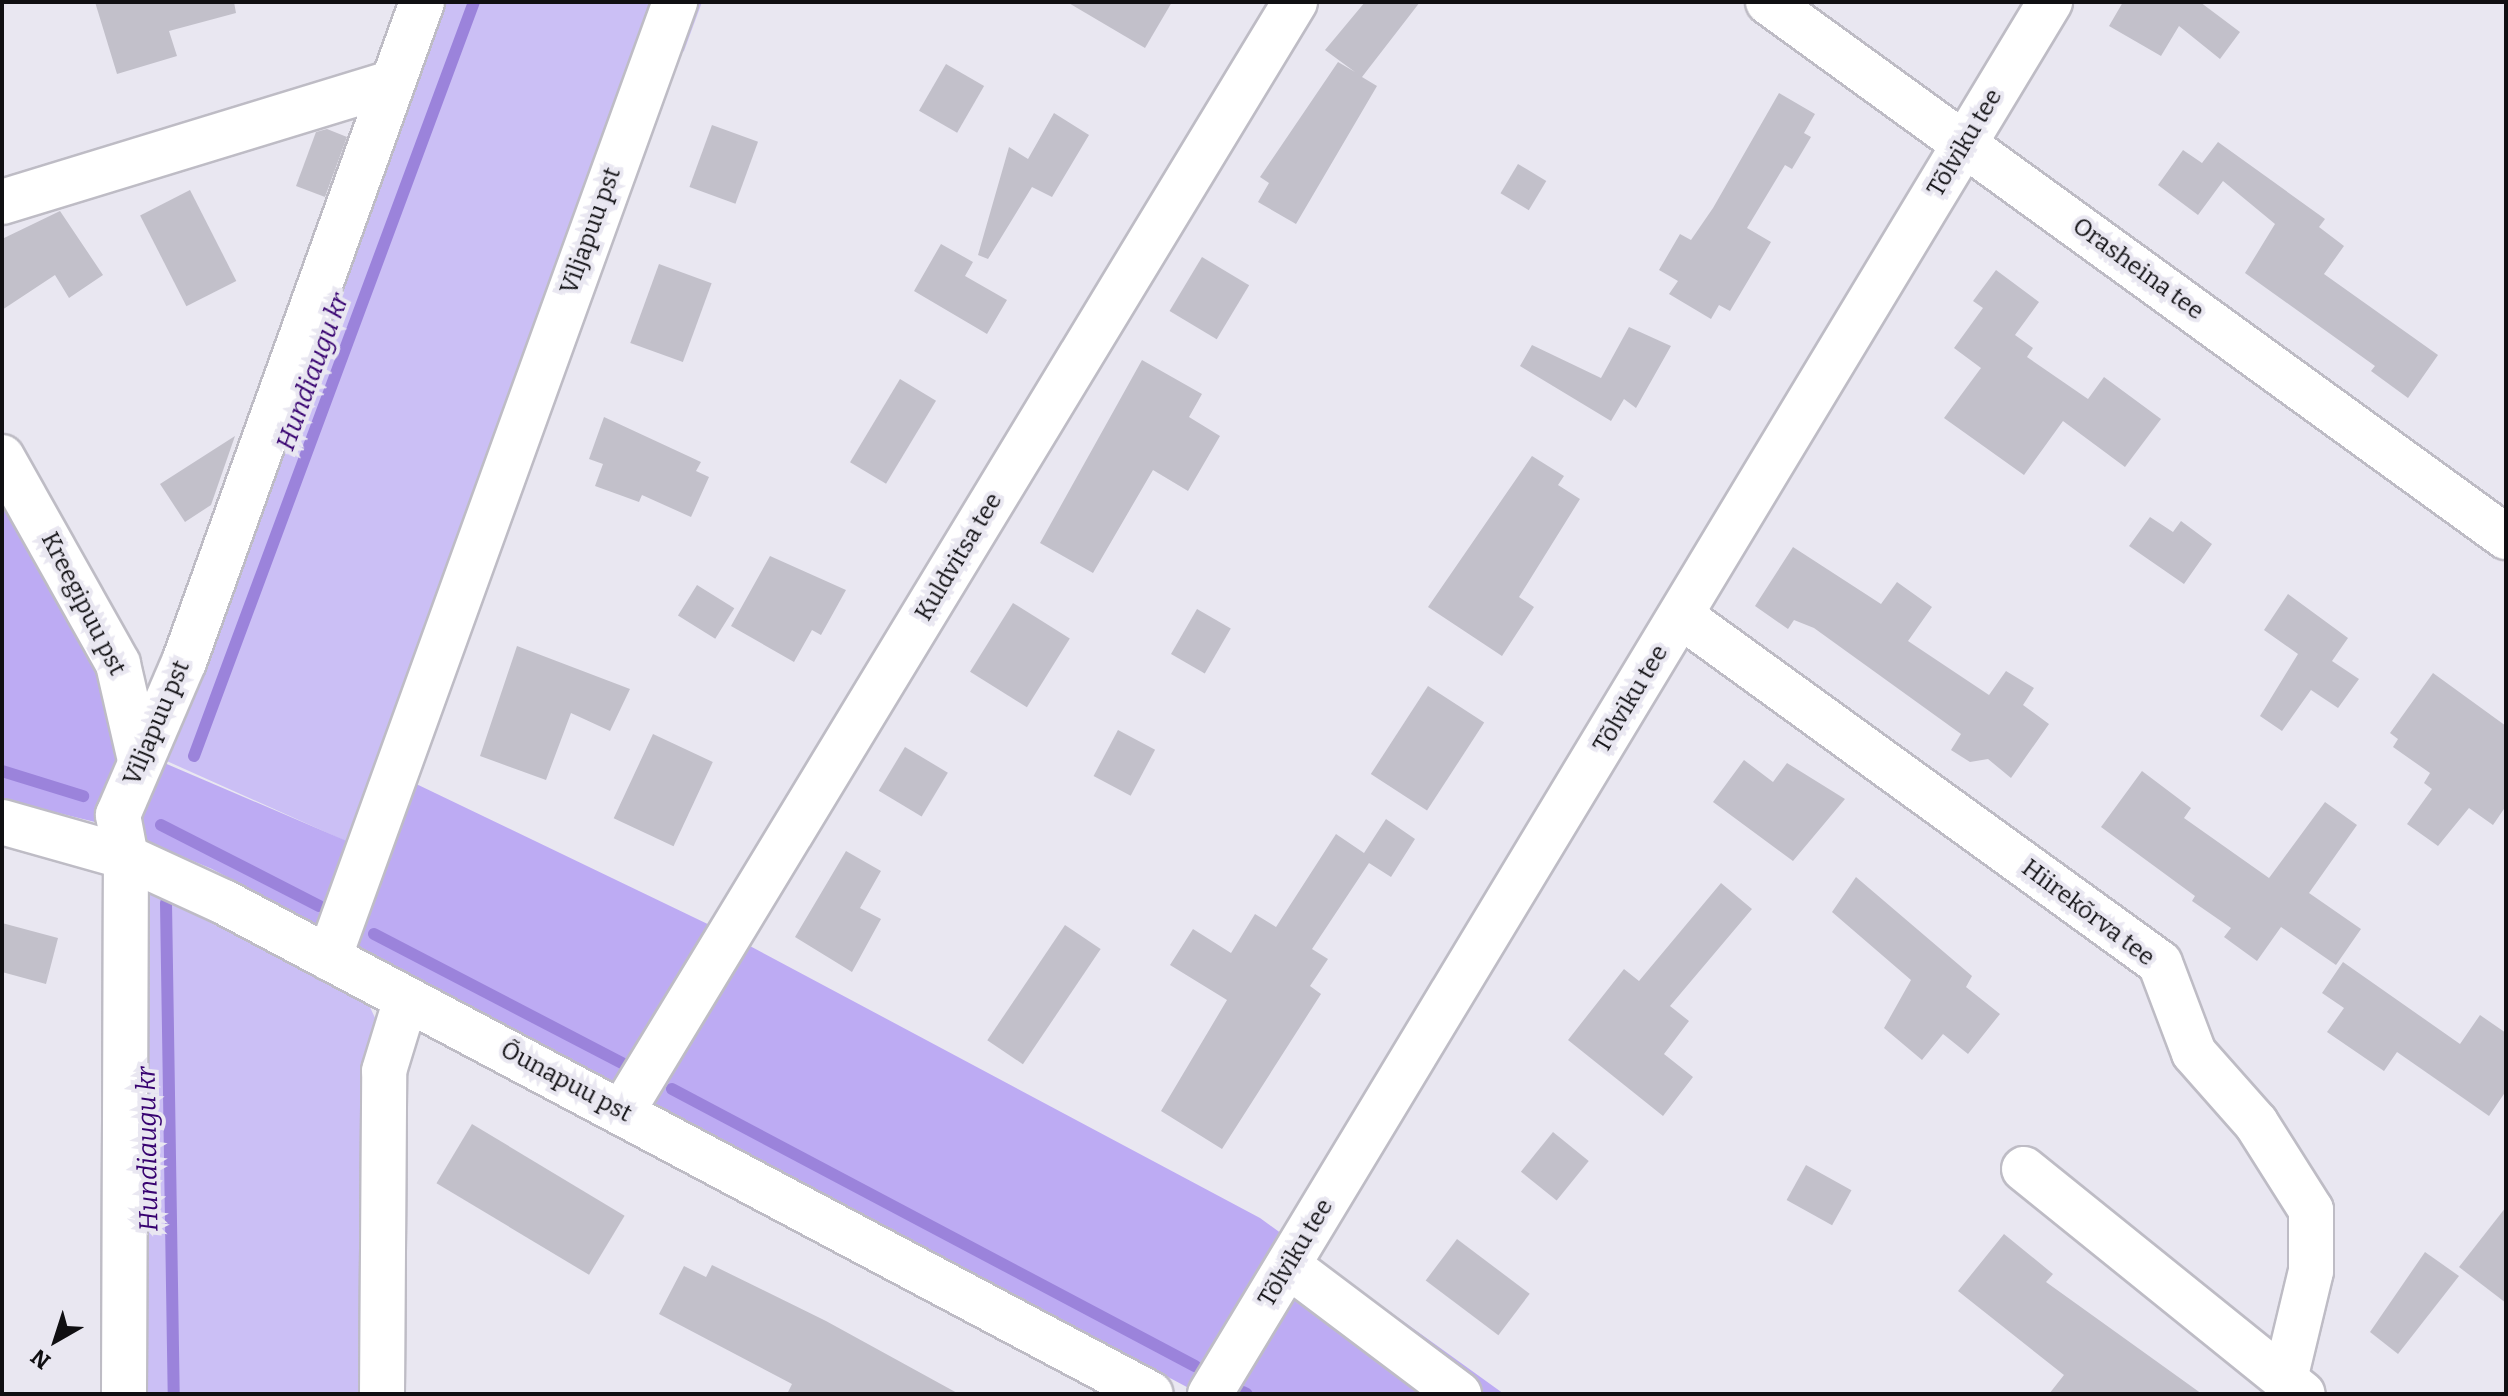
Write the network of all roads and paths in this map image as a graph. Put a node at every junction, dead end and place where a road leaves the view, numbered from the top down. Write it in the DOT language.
graph roads {
  1 [pos="422,2"];
  2 [pos="675,2"];
  3 [pos="1295,2"];
  4 [pos="1768,2"];
  5 [pos="2050,2"];
  6 [pos="389,84"];
  7 [pos="1965,143"];
  8 [pos="2,202"];
  9 [pos="2,457"];
  10 [pos="2506,537"];
  11 [pos="1681,616"];
  12 [pos="140,760"];
  13 [pos="2,822"];
  14 [pos="126,857"];
  15 [pos="329,958"];
  16 [pos="406,999"];
  17 [pos="622,1112"];
  18 [pos="2024,1169"];
  19 [pos="1289,1266"];
  20 [pos="2294,1387"];
  21 [pos="1124,1388"];
  22 [pos="124,1394"];
  23 [pos="382,1394"];
  24 [pos="1210,1394"];
  25 [pos="1459,1394"];
  1 -- 6 [label="street, Viljapuu pst"];
  2 -- 15 [label="street, Viljapuu pst"];
  3 -- 17 [label="street, Kuldvitsa tee"];
  4 -- 7 [label="street, Orasheina tee"];
  5 -- 7 [label="street, Tõlviku tee"];
  6 -- 8 [label="street"];
  6 -- 12 [label="street, Viljapuu pst"];
  7 -- 10 [label="street, Orasheina tee"];
  7 -- 11 [label="street, Tõlviku tee"];
  9 -- 12 [label="street, Kreegipuu pst"];
  11 -- 19 [label="street, Tõlviku tee"];
  11 -- 20 [label="street, Hiirekõrva tee"];
  12 -- 14 [label="street, Viljapuu pst"];
  13 -- 14 [label="street, Õunapuu pst"];
  14 -- 15 [label="street, Õunapuu pst"];
  14 -- 22 [label="street, Viljapuu pst"];
  15 -- 16 [label="street, Õunapuu pst"];
  16 -- 17 [label="street, Õunapuu pst"];
  16 -- 23 [label="street"];
  17 -- 21 [label="street, Õunapuu pst"];
  18 -- 20 [label="street, Hiirekõrva tee"];
  19 -- 24 [label="street, Tõlviku tee"];
  19 -- 25 [label="street"];
}
